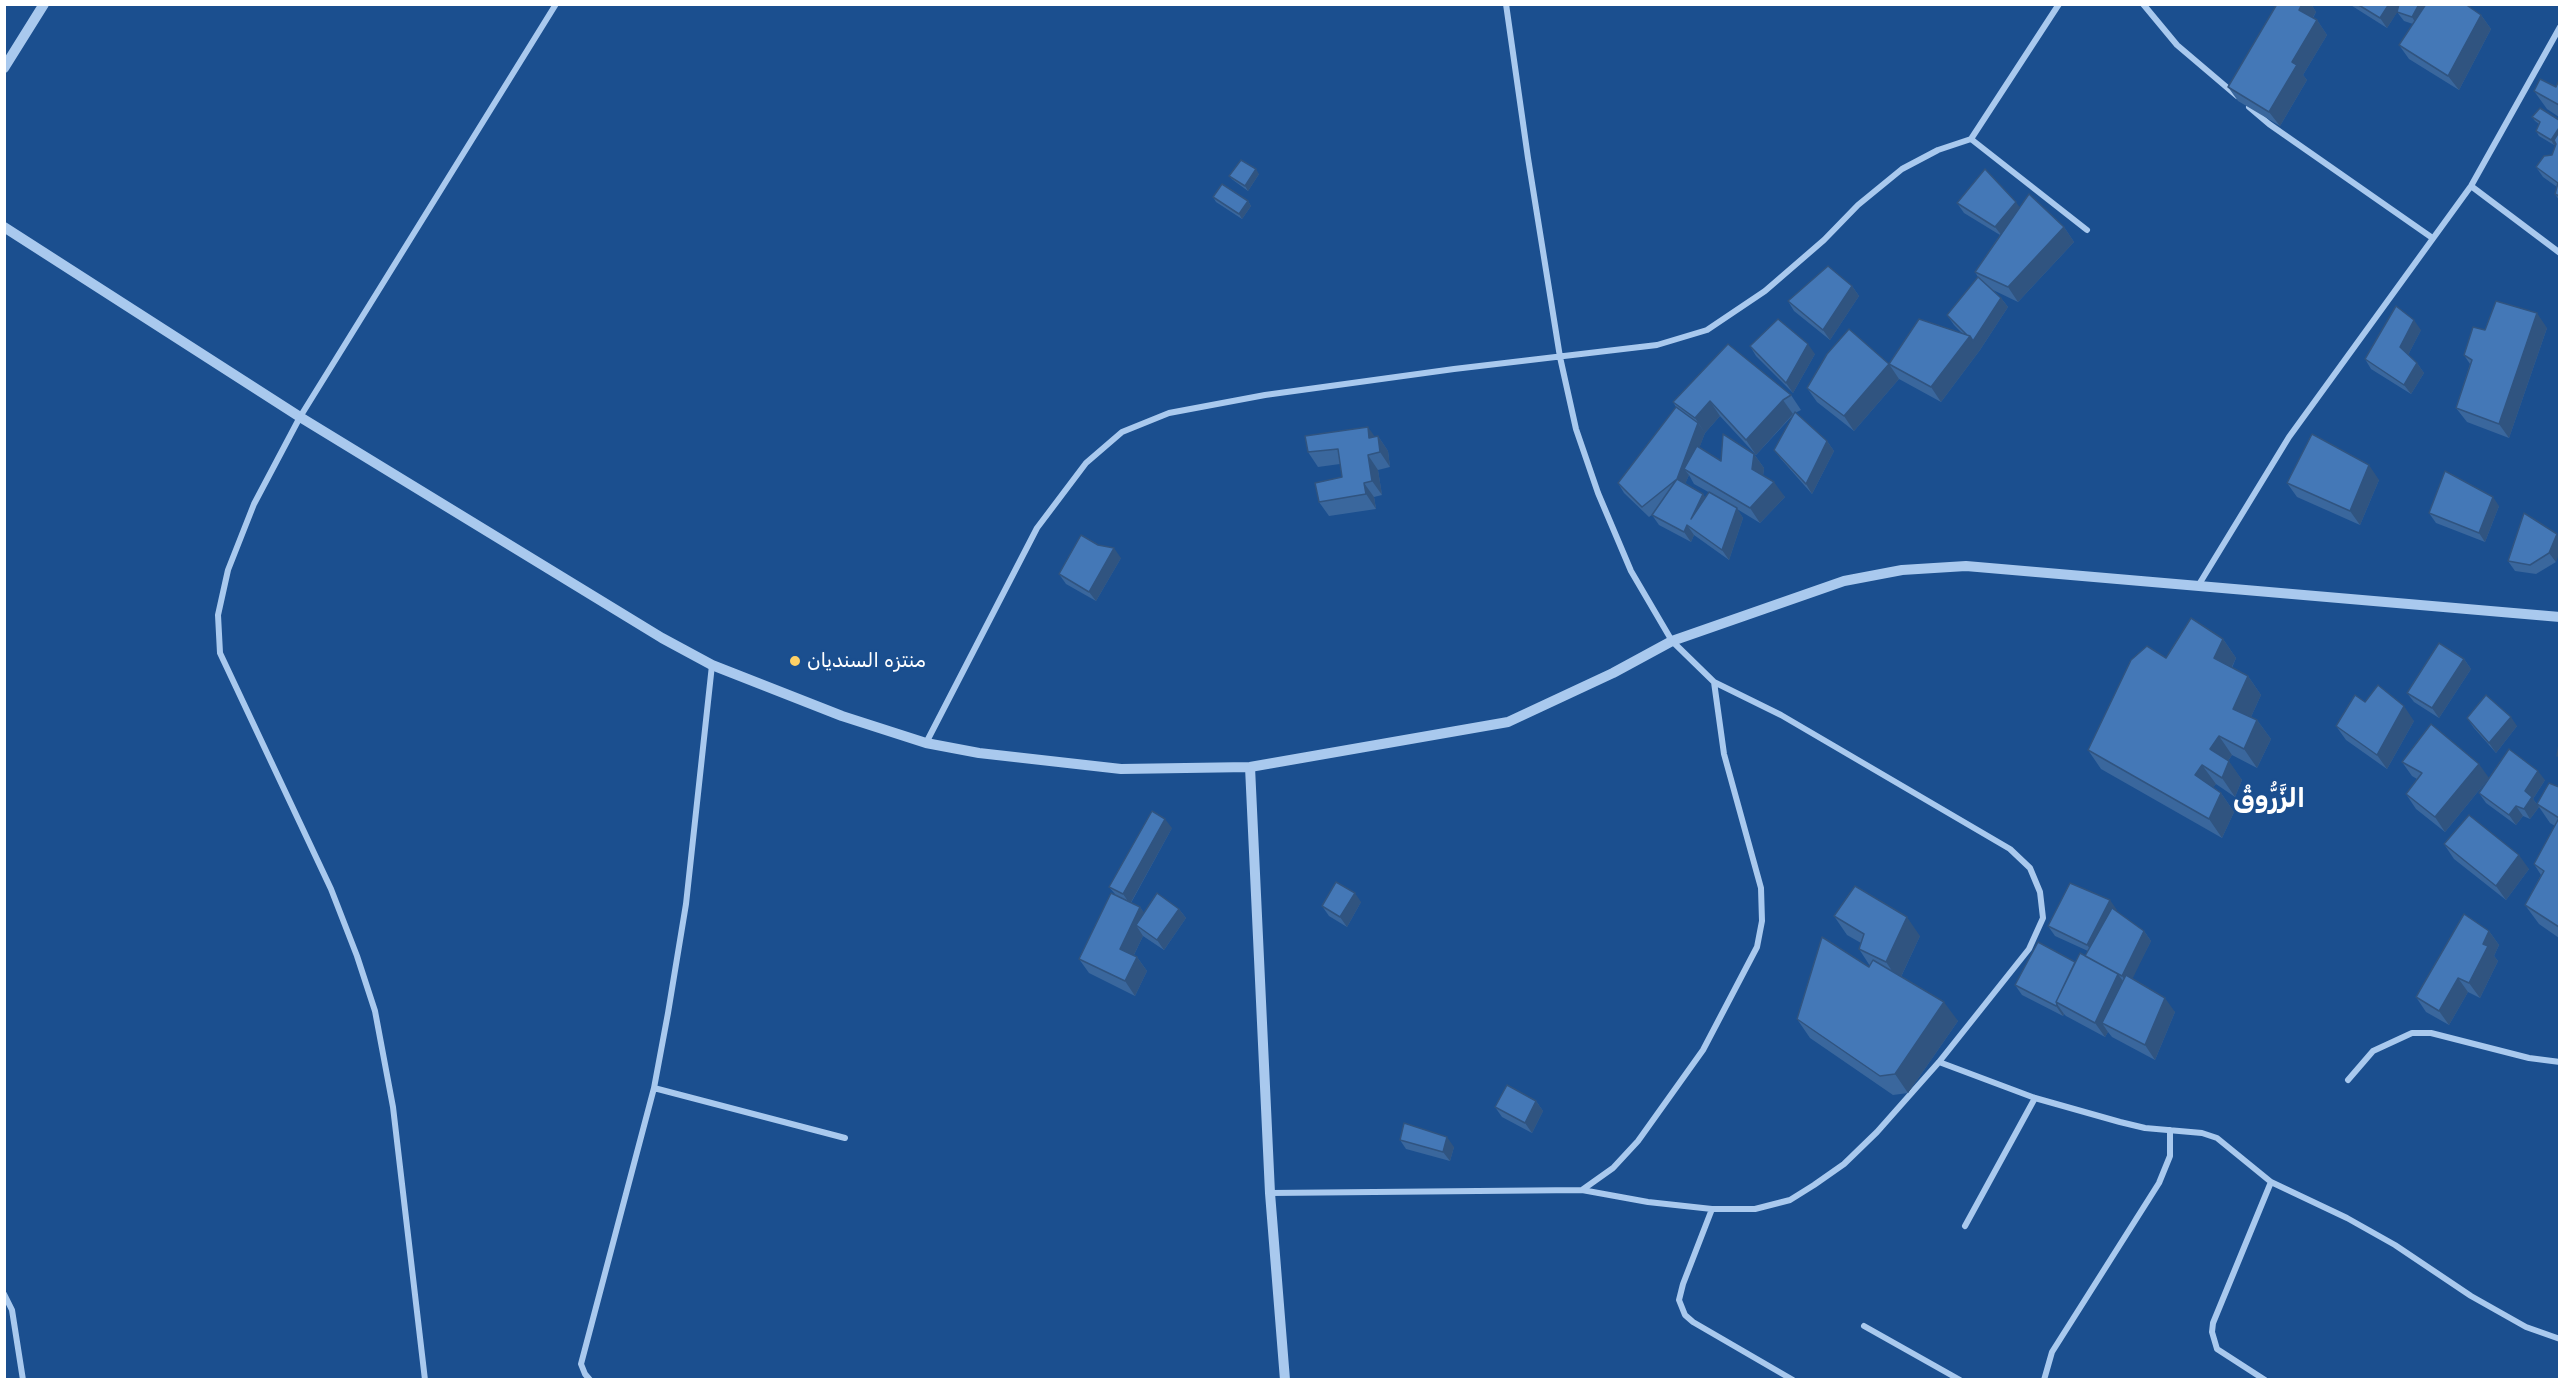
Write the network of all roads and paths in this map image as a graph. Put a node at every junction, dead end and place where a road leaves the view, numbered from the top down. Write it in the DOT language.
graph roads {
  1 [pos="44,4"];
  2 [pos="556,4"];
  3 [pos="1506,4"];
  4 [pos="2059,4"];
  5 [pos="2143,4"];
  6 [pos="2559,27"];
  7 [pos="4,68"];
  8 [pos="1971,139"];
  9 [pos="2471,186"];
  10 [pos="4,227"];
  11 [pos="2087,230"];
  12 [pos="2431,237"];
  13 [pos="2559,253"];
  14 [pos="1560,357"];
  15 [pos="300,417"];
  16 [pos="2198,586"];
  17 [pos="2559,617"];
  18 [pos="1672,641"];
  19 [pos="712,665"];
  20 [pos="1714,681"];
  21 [pos="926,742"];
  22 [pos="1250,767"];
  23 [pos="1940,1062"];
  24 [pos="2559,1062"];
  25 [pos="2348,1080"];
  26 [pos="654,1088"];
  27 [pos="2035,1098"];
  28 [pos="2170,1130"];
  29 [pos="845,1138"];
  30 [pos="2271,1182"];
  31 [pos="1582,1190"];
  32 [pos="1270,1193"];
  33 [pos="1712,1209"];
  34 [pos="1965,1226"];
  35 [pos="4,1294"];
  36 [pos="1864,1326"];
  37 [pos="2559,1339"];
  38 [pos="23,1380"];
  39 [pos="425,1380"];
  40 [pos="590,1380"];
  41 [pos="1285,1380"];
  42 [pos="1793,1380"];
  43 [pos="1960,1380"];
  44 [pos="2044,1380"];
  45 [pos="2265,1380"];
  1 -- 7 [label="street"];
  2 -- 15 [label="street"];
  3 -- 14 [label="street"];
  4 -- 8 [label="street"];
  5 -- 12 [label="street"];
  6 -- 9 [label="street"];
  8 -- 11 [label="street"];
  8 -- 14 [label="street"];
  9 -- 12 [label="street"];
  9 -- 13 [label="street"];
  10 -- 15 [label="street"];
  12 -- 16 [label="street"];
  14 -- 18 [label="street"];
  14 -- 21 [label="street"];
  15 -- 19 [label="street"];
  15 -- 39 [label="street"];
  16 -- 17 [label="street"];
  16 -- 18 [label="street"];
  18 -- 20 [label="street"];
  18 -- 22 [label="street"];
  19 -- 21 [label="street"];
  19 -- 26 [label="street"];
  20 -- 23 [label="street"];
  20 -- 31 [label="street"];
  21 -- 22 [label="street"];
  22 -- 32 [label="street"];
  23 -- 27 [label="street"];
  23 -- 33 [label="street"];
  24 -- 25 [label="street"];
  26 -- 29 [label="street"];
  26 -- 40 [label="street"];
  27 -- 28 [label="street"];
  27 -- 34 [label="street"];
  28 -- 30 [label="street"];
  28 -- 44 [label="street"];
  30 -- 37 [label="street"];
  30 -- 45 [label="street"];
  31 -- 32 [label="street"];
  31 -- 33 [label="street"];
  32 -- 41 [label="street"];
  33 -- 42 [label="street"];
  35 -- 38 [label="street"];
  36 -- 43 [label="street"];
}
